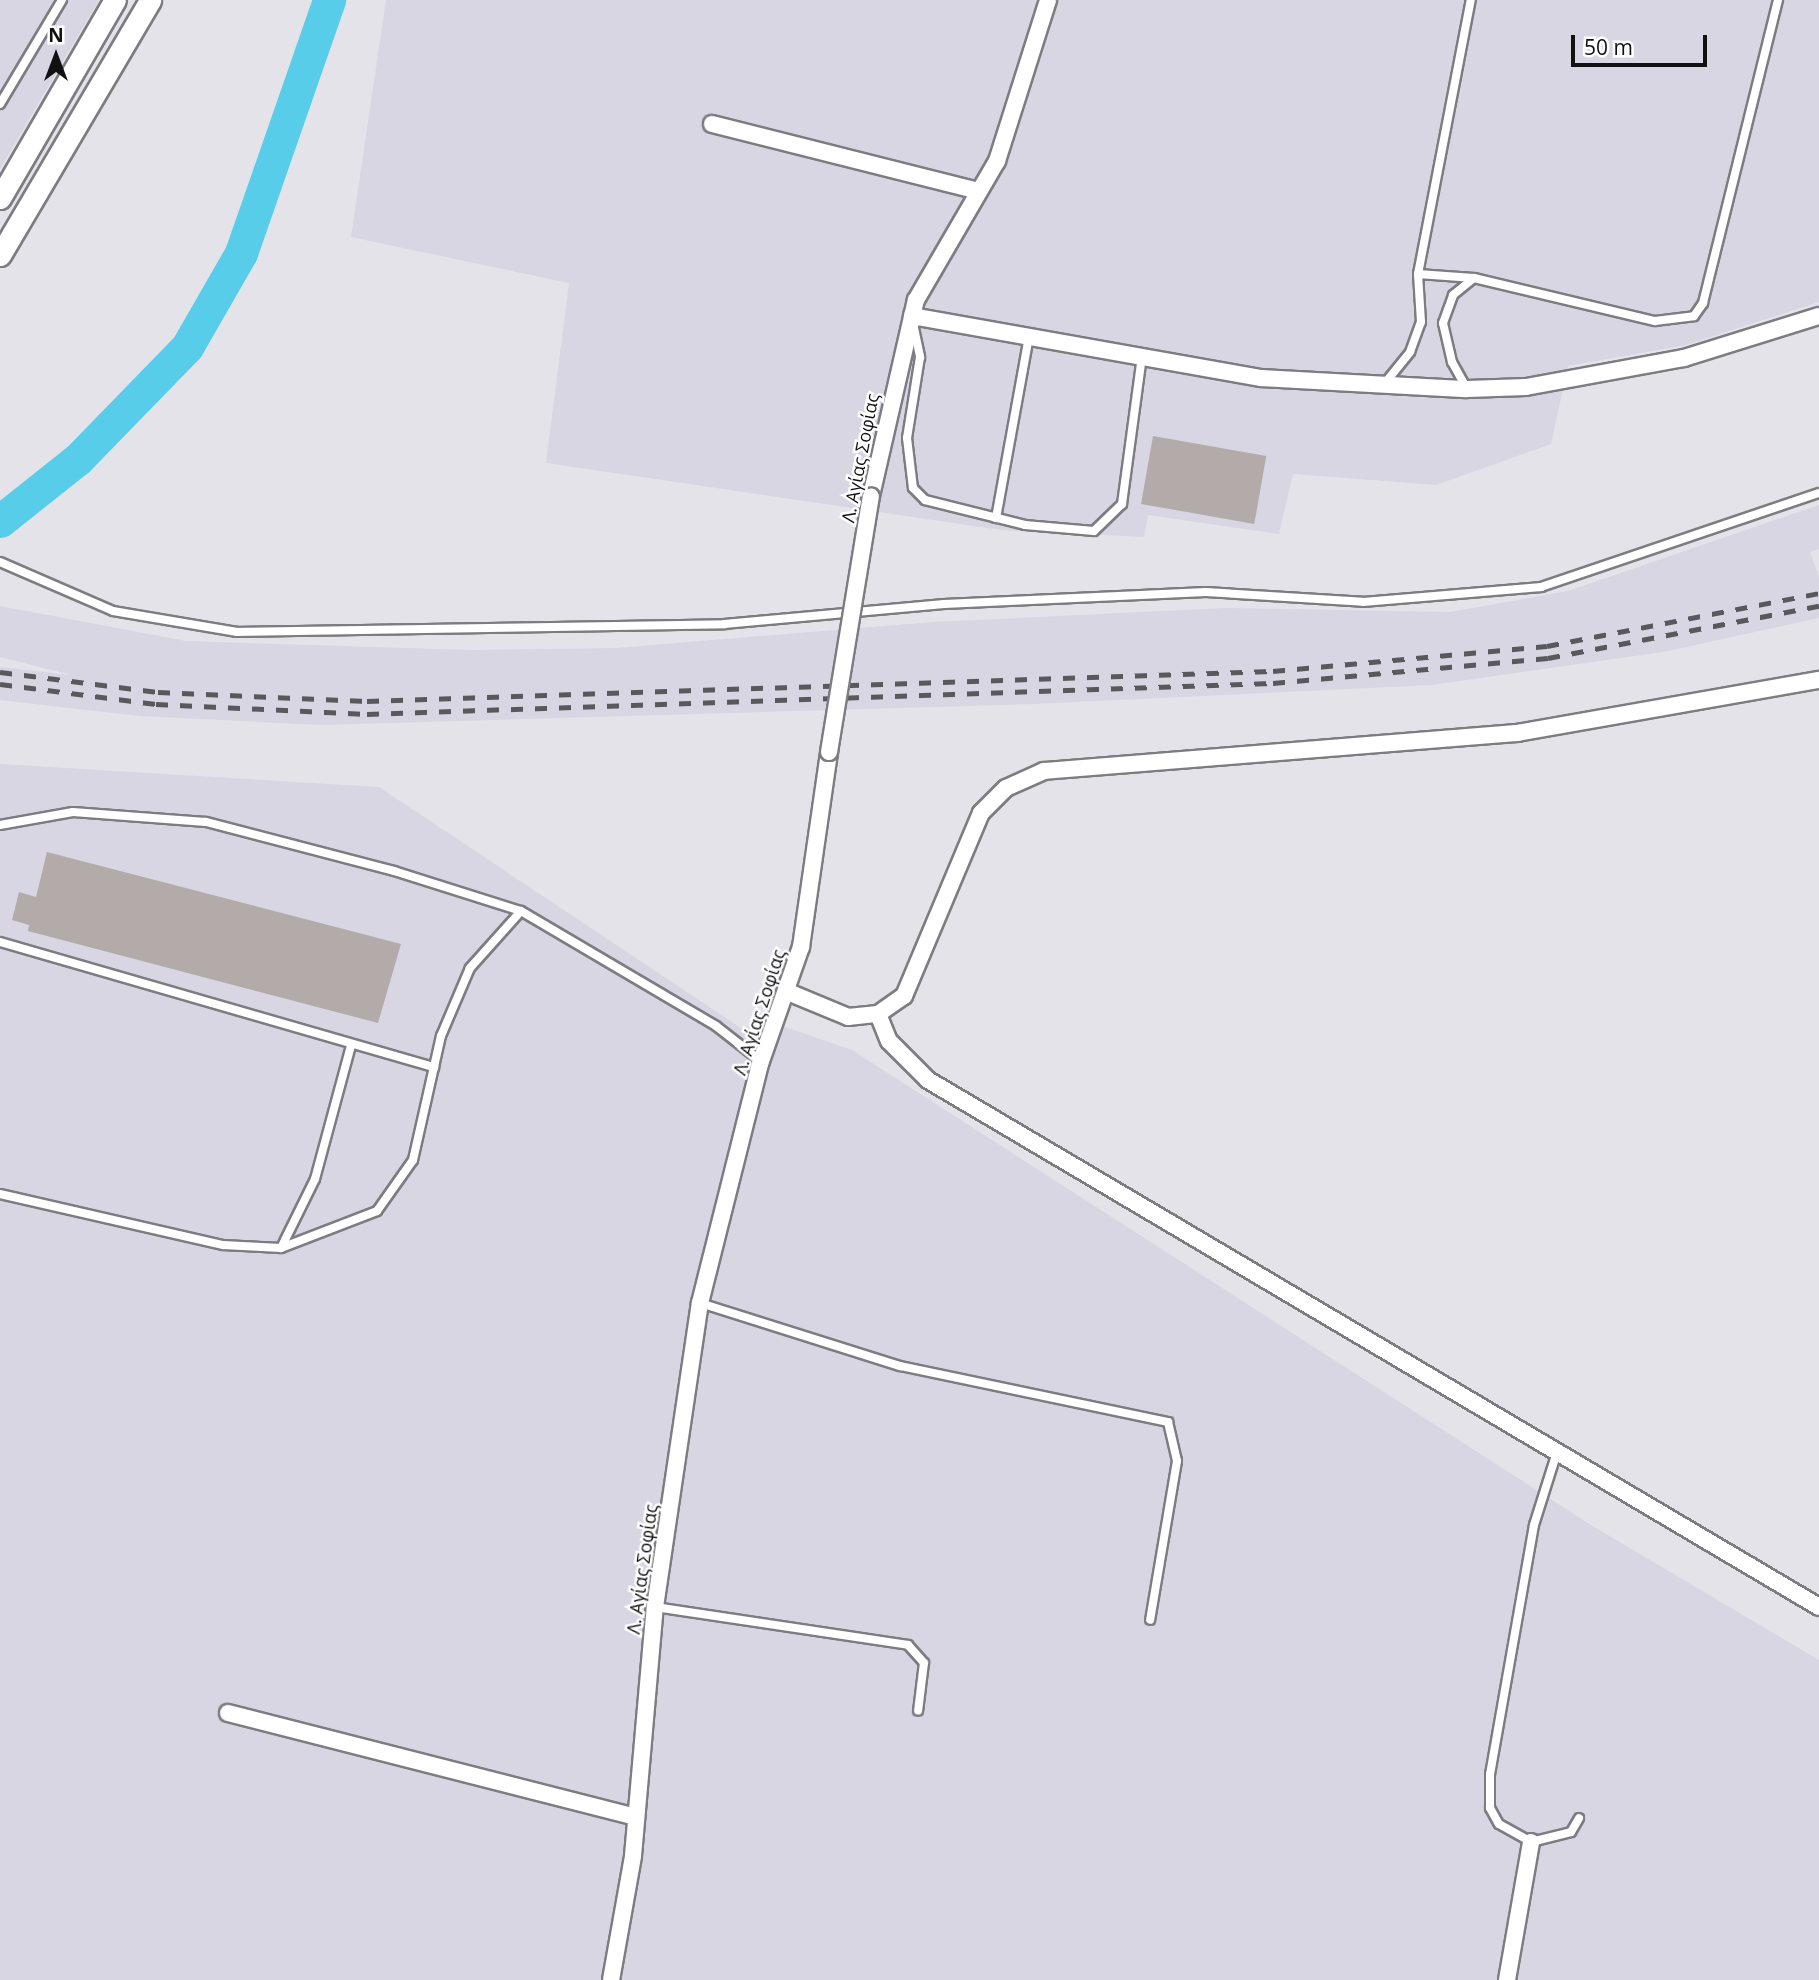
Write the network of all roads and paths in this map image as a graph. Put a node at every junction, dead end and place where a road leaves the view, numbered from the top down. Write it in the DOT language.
graph roads {
  1 [pos="62,0"];
  2 [pos="115,0"];
  3 [pos="150,0"];
  4 [pos="1048,0"];
  5 [pos="1471,0"];
  6 [pos="1778,0"];
  7 [pos="0,104"];
  8 [pos="712,124"];
  9 [pos="979,191"];
  10 [pos="0,198"];
  11 [pos="0,255"];
  12 [pos="1418,274"];
  13 [pos="1474,278"];
  14 [pos="912,316"];
  15 [pos="1819,316"];
  16 [pos="1029,337"];
  17 [pos="1142,357"];
  18 [pos="1382,387"];
  19 [pos="1467,389"];
  20 [pos="1819,492"];
  21 [pos="996,518"];
  22 [pos="0,562"];
  23 [pos="1819,680"];
  24 [pos="0,825"];
  25 [pos="520,911"];
  26 [pos="0,942"];
  27 [pos="788,992"];
  28 [pos="878,1014"];
  29 [pos="351,1046"];
  30 [pos="761,1061"];
  31 [pos="434,1067"];
  32 [pos="0,1194"];
  33 [pos="281,1248"];
  34 [pos="700,1303"];
  35 [pos="1557,1452"];
  36 [pos="655,1607"];
  37 [pos="1819,1607"];
  38 [pos="1150,1620"];
  39 [pos="918,1712"];
  40 [pos="228,1713"];
  41 [pos="636,1817"];
  42 [pos="1579,1818"];
  43 [pos="1531,1842"];
  44 [pos="611,1980"];
  45 [pos="1507,1980"];
  1 -- 7 [label="lane"];
  2 -- 10 [label="street"];
  3 -- 11 [label="street"];
  4 -- 9 [label="street, Λ. Αγίας Σοφίας"];
  5 -- 12 [label="lane"];
  6 -- 13 [label="lane"];
  8 -- 9 [label="street"];
  9 -- 14 [label="street, Λ. Αγίας Σοφίας"];
  12 -- 13 [label="lane"];
  12 -- 18 [label="lane"];
  13 -- 19 [label="lane"];
  14 -- 16 [label="street"];
  14 -- 21 [label="lane"];
  14 -- 27 [label="street, Λ. Αγίας Σοφίας, bridge"];
  15 -- 19 [label="street"];
  16 -- 17 [label="street"];
  16 -- 21 [label="lane"];
  17 -- 18 [label="street"];
  17 -- 21 [label="lane"];
  18 -- 19 [label="street"];
  20 -- 22 [label="lane"];
  23 -- 28 [label="street"];
  24 -- 25 [label="lane"];
  25 -- 30 [label="lane"];
  25 -- 31 [label="lane"];
  26 -- 29 [label="lane"];
  27 -- 28 [label="street"];
  27 -- 30 [label="street, Λ. Αγίας Σοφίας"];
  28 -- 35 [label="street"];
  29 -- 31 [label="lane"];
  29 -- 33 [label="lane"];
  30 -- 34 [label="street, Λ. Αγίας Σοφίας"];
  31 -- 33 [label="lane"];
  32 -- 33 [label="lane"];
  34 -- 36 [label="street, Λ. Αγίας Σοφίας"];
  34 -- 38 [label="lane"];
  35 -- 37 [label="street"];
  35 -- 43 [label="lane"];
  36 -- 39 [label="lane"];
  36 -- 41 [label="street, Λ. Αγίας Σοφίας"];
  40 -- 41 [label="street"];
  41 -- 44 [label="street, Λ. Αγίας Σοφίας"];
  42 -- 43 [label="lane"];
  43 -- 45 [label="street"];
}
